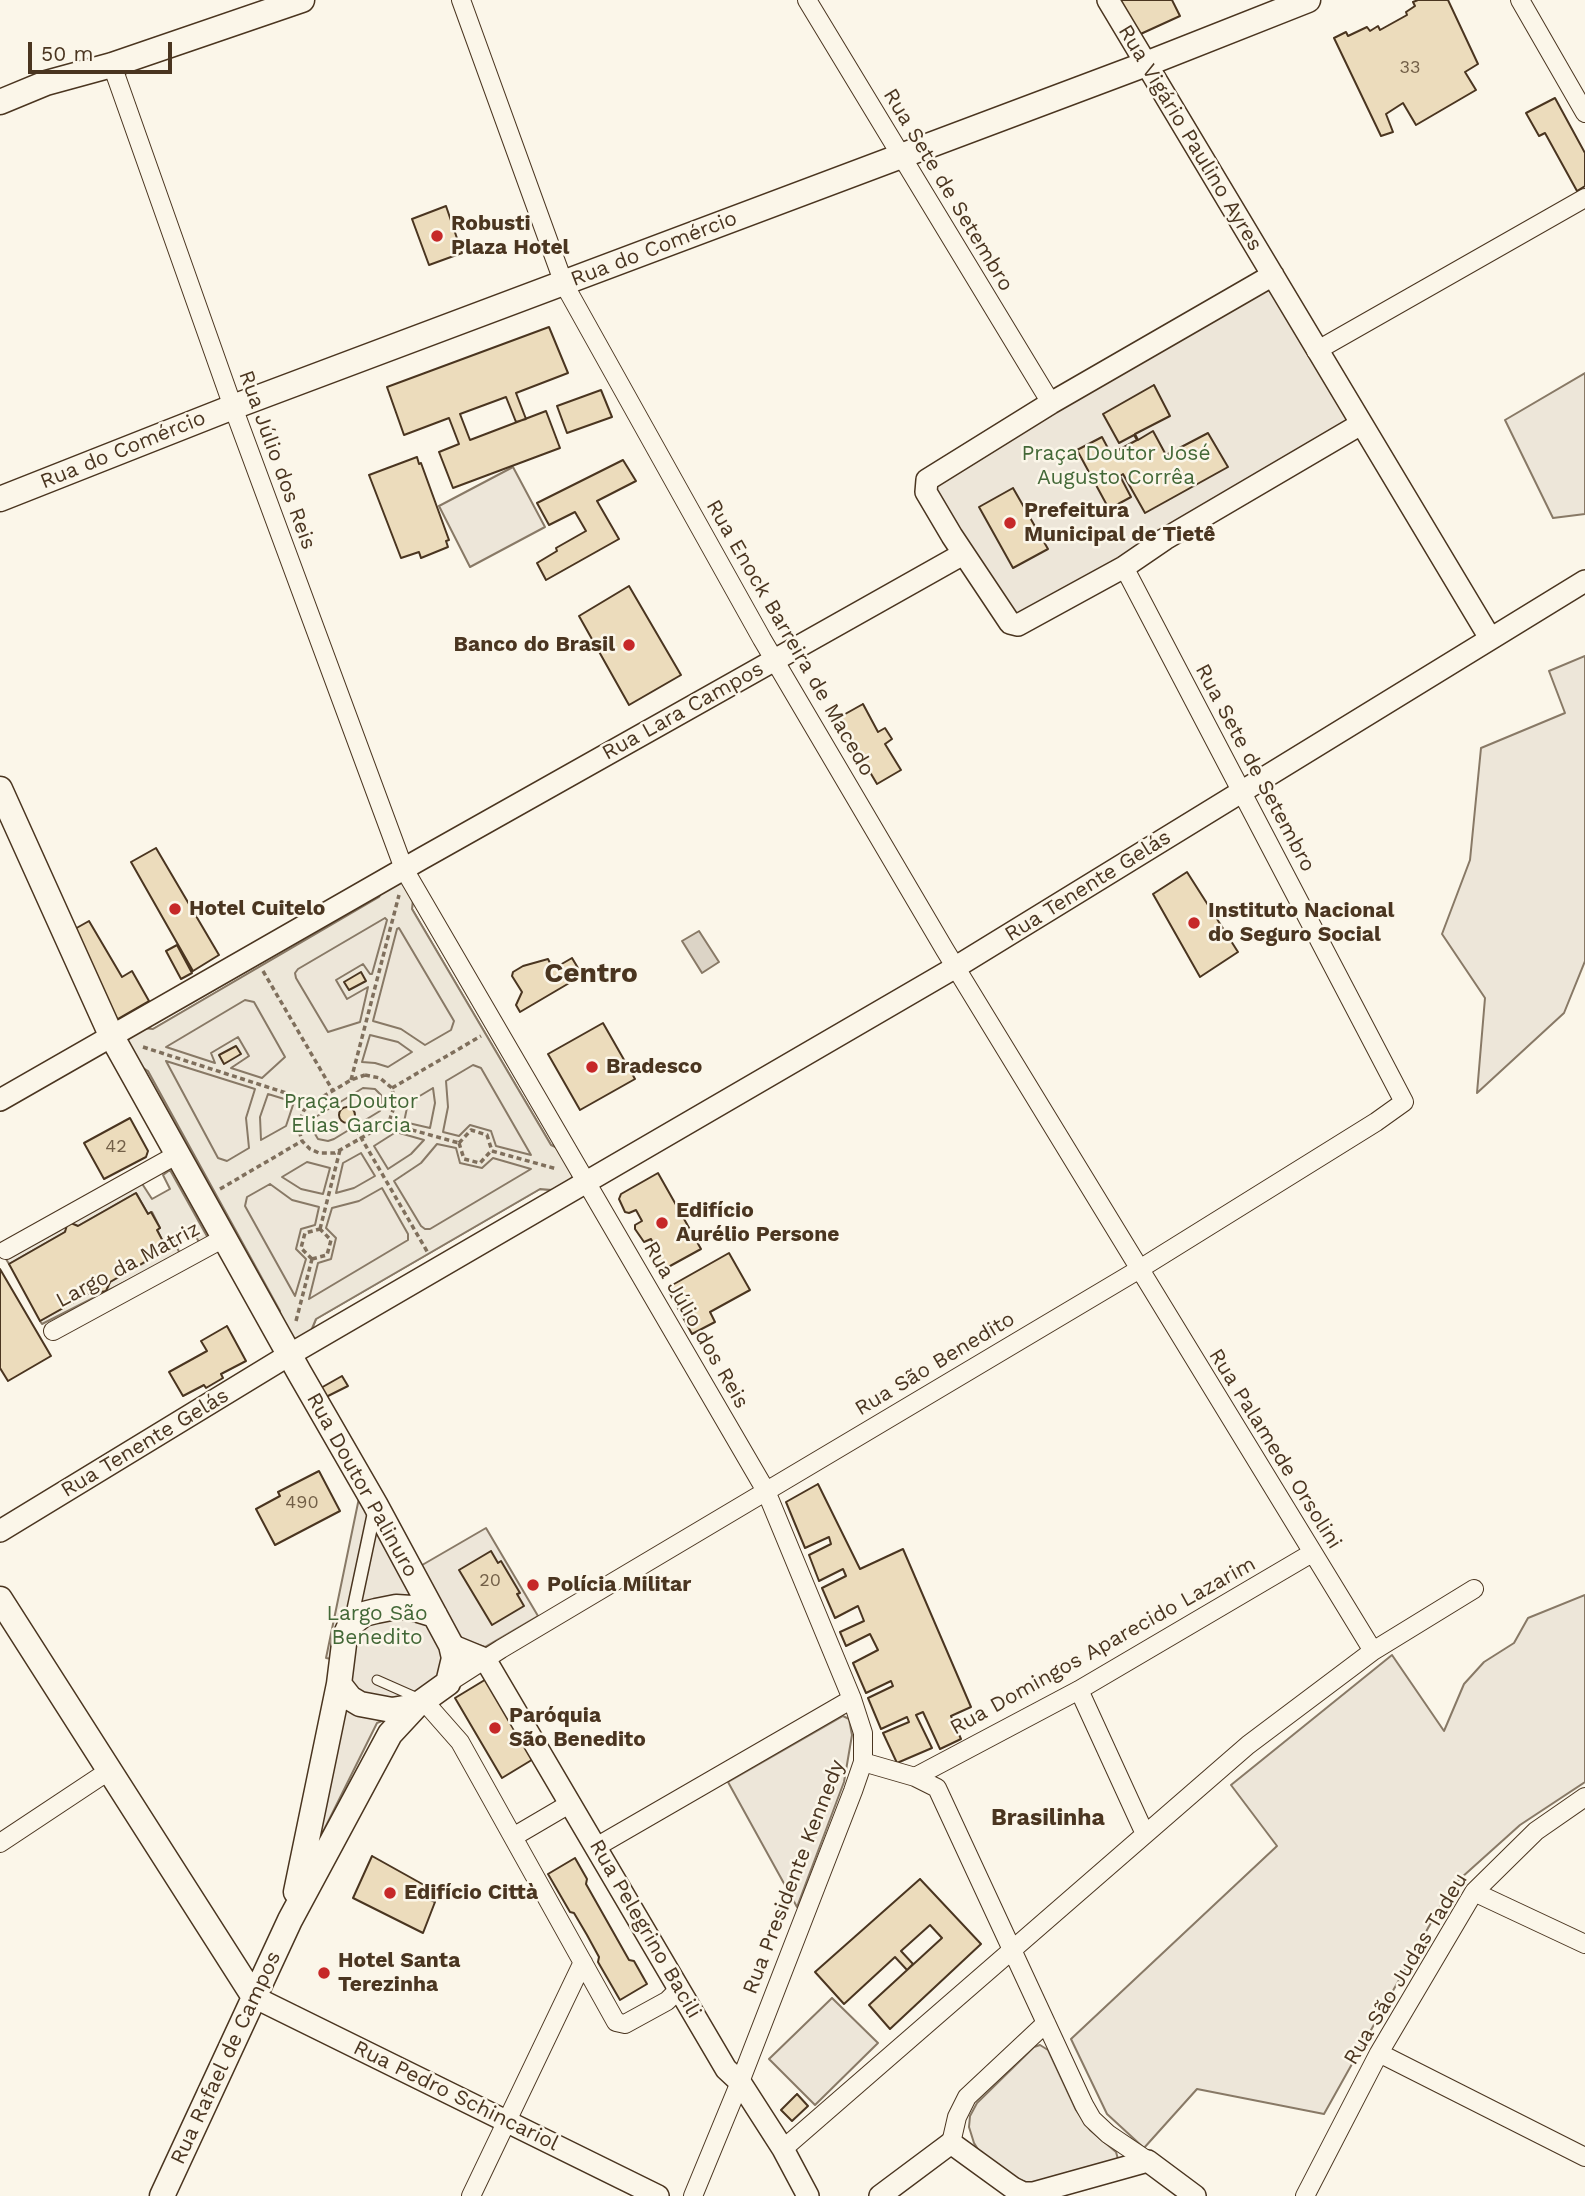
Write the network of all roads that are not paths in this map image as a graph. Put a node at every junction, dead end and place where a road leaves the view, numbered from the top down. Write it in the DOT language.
graph roads {
  1 [pos="302,0"];
  2 [pos="461,0"];
  3 [pos="807,0"];
  4 [pos="1108,0"];
  5 [pos="1308,0"];
  6 [pos="1520,0"];
  7 [pos="1146,64"];
  8 [pos="112,65"];
  9 [pos="0,102"];
  10 [pos="1585,113"];
  11 [pos="901,155"];
  12 [pos="1585,198"];
  13 [pos="1273,275"];
  14 [pos="564,284"];
  15 [pos="1317,351"];
  16 [pos="1051,403"];
  17 [pos="233,407"];
  18 [pos="1361,424"];
  19 [pos="0,499"];
  20 [pos="963,554"];
  21 [pos="1124,567"];
  22 [pos="1585,581"];
  23 [pos="1490,638"];
  24 [pos="775,660"];
  25 [pos="0,789"];
  26 [pos="1242,791"];
  27 [pos="404,869"];
  28 [pos="956,967"];
  29 [pos="111,1035"];
  30 [pos="0,1100"];
  31 [pos="1405,1102"];
  32 [pos="178,1154"];
  33 [pos="586,1182"];
  34 [pos="224,1238"];
  35 [pos="6,1250"];
  36 [pos="1138,1270"];
  37 [pos="52,1331"];
  38 [pos="289,1355"];
  39 [pos="766,1491"];
  40 [pos="375,1504"];
  41 [pos="0,1531"];
  42 [pos="1312,1553"];
  43 [pos="1474,1589"];
  44 [pos="0,1599"];
  45 [pos="435,1615"];
  46 [pos="351,1625"];
  47 [pos="451,1645"];
  48 [pos="1373,1651"];
  49 [pos="485,1659"];
  50 [pos="377,1680"];
  51 [pos="449,1683"];
  52 [pos="339,1684"];
  53 [pos="1079,1690"];
  54 [pos="852,1699"];
  55 [pos="419,1703"];
  56 [pos="863,1762"];
  57 [pos="110,1770"];
  58 [pos="915,1777"];
  59 [pos="1585,1797"];
  60 [pos="571,1803"];
  61 [pos="1145,1834"];
  62 [pos="513,1837"];
  63 [pos="0,1843"];
  64 [pos="596,1847"];
  65 [pos="1474,1892"];
  66 [pos="290,1920"];
  67 [pos="1585,1944"];
  68 [pos="1012,1951"];
  69 [pos="583,1962"];
  70 [pos="678,1985"];
  71 [pos="254,1997"];
  72 [pos="1046,2023"];
  73 [pos="1379,2053"];
  74 [pos="740,2082"];
  75 [pos="507,2121"];
  76 [pos="951,2143"];
  77 [pos="783,2149"];
  78 [pos="1585,2157"];
  79 [pos="1148,2161"];
  80 [pos="162,2196"];
  81 [pos="471,2196"];
  82 [pos="658,2196"];
  83 [pos="693,2196"];
  84 [pos="808,2196"];
  85 [pos="880,2196"];
  86 [pos="1195,2196"];
  87 [pos="1305,2196"];
  1 -- 8 [label="main road"];
  2 -- 14 [label="street, Rua Enock Barreira de Macedo"];
  3 -- 11 [label="street, Rua Sete de Setembro"];
  4 -- 7 [label="street, Rua Vigário Paulino Ayres"];
  5 -- 7 [label="main road, Rua do Comércio"];
  6 -- 10 [label="street"];
  7 -- 11 [label="main road, Rua do Comércio"];
  7 -- 13 [label="street, Rua Vigário Paulino Ayres"];
  8 -- 9 [label="main road"];
  8 -- 17 [label="street, Rua Júlio dos Reis"];
  11 -- 14 [label="main road, Rua do Comércio"];
  11 -- 16 [label="street, Rua Sete de Setembro"];
  12 -- 15 [label="street"];
  13 -- 15 [label="street"];
  13 -- 16 [label="street"];
  14 -- 17 [label="main road, Rua do Comércio"];
  14 -- 24 [label="street, Rua Enock Barreira de Macedo"];
  15 -- 18 [label="street"];
  16 -- 20 [label="street"];
  17 -- 19 [label="main road, Rua do Comércio"];
  17 -- 27 [label="street, Rua Júlio dos Reis"];
  18 -- 21 [label="street"];
  18 -- 23 [label="street"];
  20 -- 21 [label="street"];
  20 -- 24 [label="street, Rua Lara Campos"];
  21 -- 26 [label="street, Rua Sete de Setembro"];
  22 -- 23 [label="street, Rua Tenente Gelás"];
  23 -- 26 [label="street, Rua Tenente Gelás"];
  24 -- 27 [label="street, Rua Lara Campos"];
  24 -- 28 [label="street, Rua Enock Barreira de Macedo"];
  25 -- 29 [label="main road"];
  26 -- 28 [label="street, Rua Tenente Gelás"];
  26 -- 31 [label="street, Rua Sete de Setembro"];
  27 -- 29 [label="street"];
  27 -- 33 [label="street"];
  28 -- 33 [label="street, Rua Tenente Gelás"];
  28 -- 36 [label="street, Rua Enock Barreira de Macedo"];
  29 -- 30 [label="street"];
  29 -- 32 [label="main road"];
  31 -- 36 [label="street, Rua São Benedito"];
  32 -- 34 [label="main road"];
  32 -- 35 [label="street"];
  33 -- 38 [label="street"];
  33 -- 39 [label="street, Rua Júlio dos Reis"];
  34 -- 37 [label="street, Largo da Matriz"];
  34 -- 38 [label="main road"];
  36 -- 39 [label="street, Rua São Benedito"];
  36 -- 42 [label="street, Rua Palamede Orsolini"];
  38 -- 40 [label="main road, Rua Doutor Palinuro"];
  38 -- 41 [label="street, Rua Tenente Gelás"];
  39 -- 49 [label="street, Rua São Benedito"];
  39 -- 54 [label="street, Rua Presidente Kennedy"];
  40 -- 45 [label="main road, Rua Doutor Palinuro"];
  40 -- 46 [label="street"];
  42 -- 48 [label="street, Rua Palamede Orsolini"];
  42 -- 53 [label="street, Rua Domingos Aparecido Lazarim"];
  43 -- 48 [label="street"];
  44 -- 57 [label="main road"];
  45 -- 46 [label="main road"];
  45 -- 47 [label="main road"];
  46 -- 52 [label="main road"];
  47 -- 49 [label="street"];
  47 -- 51 [label="main road"];
  48 -- 61 [label="street"];
  49 -- 51 [label="street"];
  49 -- 60 [label="street, Rua Pelegrino Bacili"];
  50 -- 55 [label="lane"];
  51 -- 55 [label="main road"];
  52 -- 55 [label="main road"];
  52 -- 66 [label="main road"];
  53 -- 58 [label="street, Rua Domingos Aparecido Lazarim"];
  53 -- 61 [label="street"];
  54 -- 56 [label="street, Rua Presidente Kennedy"];
  54 -- 64 [label="street"];
  55 -- 62 [label="street"];
  55 -- 66 [label="main road"];
  56 -- 58 [label="street"];
  56 -- 74 [label="street, Rua Presidente Kennedy"];
  57 -- 63 [label="street"];
  57 -- 71 [label="main road"];
  58 -- 68 [label="street"];
  59 -- 65 [label="street, Rua São Judas Tadeu"];
  60 -- 62 [label="street"];
  60 -- 64 [label="street, Rua Pelegrino Bacili"];
  61 -- 68 [label="street"];
  62 -- 69 [label="street"];
  64 -- 70 [label="street, Rua Pelegrino Bacili"];
  65 -- 67 [label="street"];
  65 -- 73 [label="street, Rua São Judas Tadeu"];
  66 -- 71 [label="main road, Rua Rafael de Campos"];
  68 -- 72 [label="street"];
  68 -- 77 [label="street"];
  69 -- 70 [label="street"];
  69 -- 75 [label="street"];
  70 -- 74 [label="street, Rua Pelegrino Bacili"];
  71 -- 75 [label="street, Rua Pedro Schincariol"];
  71 -- 80 [label="main road, Rua Rafael de Campos"];
  72 -- 76 [label="street"];
  72 -- 79 [label="street"];
  73 -- 78 [label="street"];
  73 -- 87 [label="street, Rua São Judas Tadeu"];
  74 -- 77 [label="street, Rua Pelegrino Bacili"];
  74 -- 83 [label="street, Rua Presidente Kennedy"];
  75 -- 81 [label="street"];
  75 -- 82 [label="street, Rua Pedro Schincariol"];
  76 -- 79 [label="street"];
  76 -- 85 [label="street"];
  77 -- 84 [label="street, Rua Pelegrino Bacili"];
  79 -- 86 [label="street"];
}
